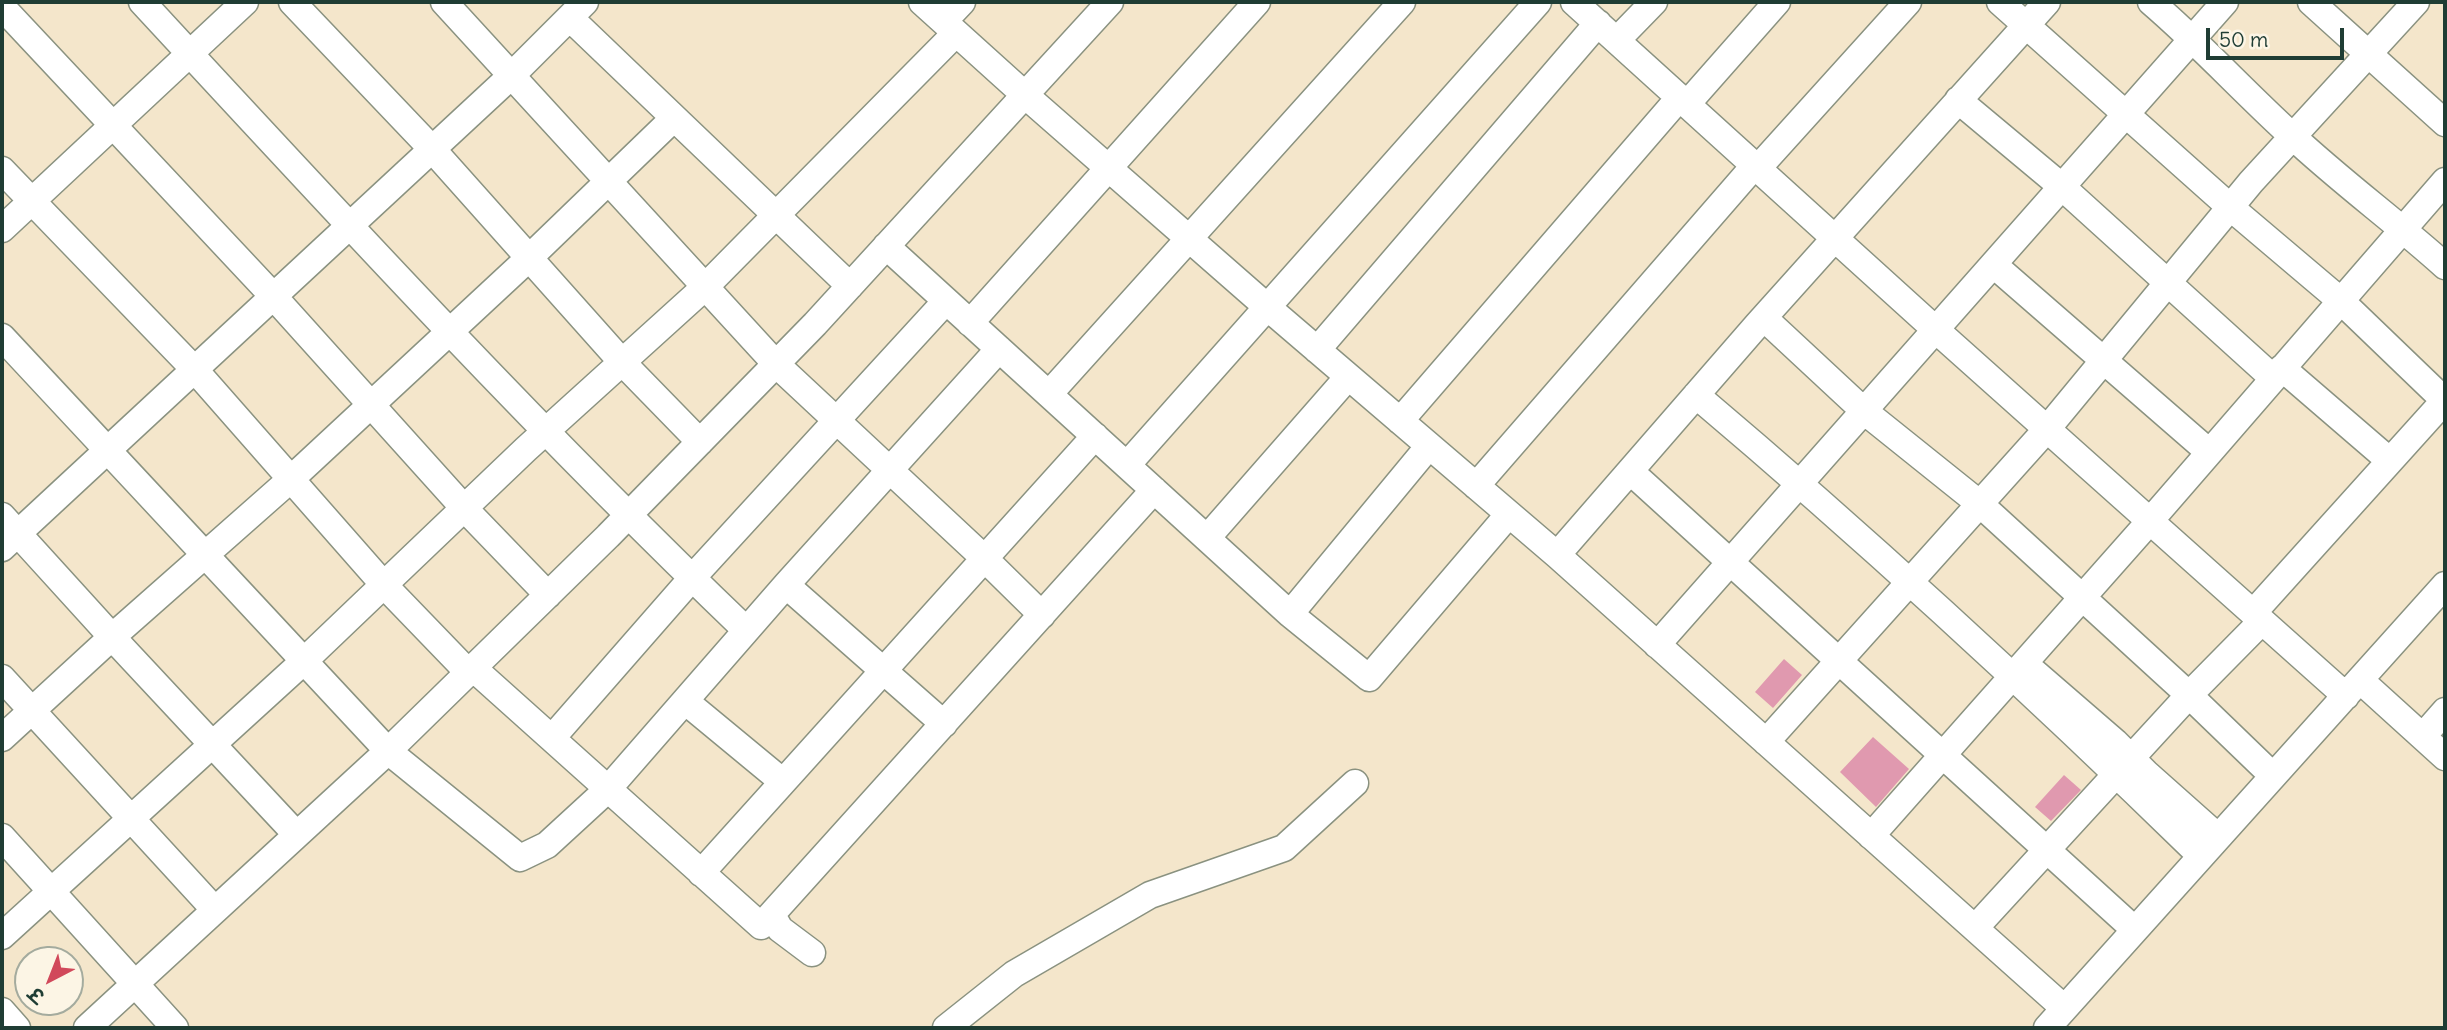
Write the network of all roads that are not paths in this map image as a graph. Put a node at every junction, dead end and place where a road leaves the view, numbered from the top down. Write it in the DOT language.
graph roads {
  1 [pos="142,2"];
  2 [pos="245,2"];
  3 [pos="292,2"];
  4 [pos="444,2"];
  5 [pos="922,2"];
  6 [pos="962,2"];
  7 [pos="1110,2"];
  8 [pos="1257,2"];
  9 [pos="1402,2"];
  10 [pos="1538,2"];
  11 [pos="1574,2"];
  12 [pos="1654,2"];
  13 [pos="1777,2"];
  14 [pos="1908,2"];
  15 [pos="2000,2"];
  16 [pos="2047,2"];
  17 [pos="2151,2"];
  18 [pos="2225,2"];
  19 [pos="2311,2"];
  20 [pos="2416,2"];
  21 [pos="2,7"];
  22 [pos="578,10"];
  23 [pos="2026,24"];
  24 [pos="950,27"];
  25 [pos="1607,31"];
  26 [pos="2192,37"];
  27 [pos="190,54"];
  28 [pos="2368,55"];
  29 [pos="511,76"];
  30 [pos="1025,95"];
  31 [pos="1958,100"];
  32 [pos="1684,101"];
  33 [pos="2125,113"];
  34 [pos="674,118"];
  35 [pos="2445,123"];
  36 [pos="113,127"];
  37 [pos="2292,136"];
  38 [pos="432,149"];
  39 [pos="1756,167"];
  40 [pos="1108,168"];
  41 [pos="2,170"];
  42 [pos="2445,181"];
  43 [pos="608,182"];
  44 [pos="2061,186"];
  45 [pos="32,202"];
  46 [pos="2230,208"];
  47 [pos="775,216"];
  48 [pos="351,225"];
  49 [pos="2403,228"];
  50 [pos="2,229"];
  51 [pos="1835,238"];
  52 [pos="1190,240"];
  53 [pos="886,246"];
  54 [pos="529,258"];
  55 [pos="1994,265"];
  56 [pos="2445,266"];
  57 [pos="2168,282"];
  58 [pos="850,286"];
  59 [pos="705,287"];
  60 [pos="274,297"];
  61 [pos="2341,300"];
  62 [pos="946,301"];
  63 [pos="1266,306"];
  64 [pos="1763,317"];
  65 [pos="970,323"];
  66 [pos="1936,330"];
  67 [pos="450,331"];
  68 [pos="2,337"];
  69 [pos="999,349"];
  70 [pos="1317,350"];
  71 [pos="2104,359"];
  72 [pos="622,362"];
  73 [pos="776,364"];
  74 [pos="195,370"];
  75 [pos="2278,373"];
  76 [pos="1348,377"];
  77 [pos="1049,394"];
  78 [pos="1696,395"];
  79 [pos="2445,401"];
  80 [pos="371,405"];
  81 [pos="1864,411"];
  82 [pos="837,420"];
  83 [pos="1400,421"];
  84 [pos="2047,429"];
  85 [pos="544,432"];
  86 [pos="1095,436"];
  87 [pos="700,442"];
  88 [pos="1429,446"];
  89 [pos="108,451"];
  90 [pos="2209,452"];
  91 [pos="2390,461"];
  92 [pos="1127,465"];
  93 [pos="889,471"];
  94 [pos="1630,471"];
  95 [pos="1806,477"];
  96 [pos="291,479"];
  97 [pos="1476,486"];
  98 [pos="1154,490"];
  99 [pos="1980,504"];
  100 [pos="464,508"];
  101 [pos="1509,514"];
  102 [pos="628,517"];
  103 [pos="2150,521"];
  104 [pos="7,532"];
  105 [pos="1207,538"];
  106 [pos="205,554"];
  107 [pos="1557,555"];
  108 [pos="985,558"];
  109 [pos="1731,562"];
  110 [pos="1916,575"];
  111 [pos="692,578"];
  112 [pos="786,584"];
  113 [pos="384,585"];
  114 [pos="2445,585"];
  115 [pos="548,595"];
  116 [pos="2082,596"];
  117 [pos="1290,614"];
  118 [pos="1042,615"];
  119 [pos="2258,617"];
  120 [pos="746,630"];
  121 [pos="112,638"];
  122 [pos="1657,645"];
  123 [pos="1840,660"];
  124 [pos="304,661"];
  125 [pos="471,670"];
  126 [pos="2018,670"];
  127 [pos="883,671"];
  128 [pos="2,678"];
  129 [pos="2353,688"];
  130 [pos="2189,695"];
  131 [pos="685,701"];
  132 [pos="30,710"];
  133 [pos="2445,711"];
  134 [pos="944,724"];
  135 [pos="2423,737"];
  136 [pos="2,738"];
  137 [pos="552,738"];
  138 [pos="1766,742"];
  139 [pos="212,745"];
  140 [pos="388,751"];
  141 [pos="1942,755"];
  142 [pos="2445,757"];
  143 [pos="2124,766"];
  144 [pos="2273,776"];
  145 [pos="783,782"];
  146 [pos="1355,783"];
  147 [pos="607,789"];
  148 [pos="130,818"];
  149 [pos="296,834"];
  150 [pos="1871,836"];
  151 [pos="2,837"];
  152 [pos="2210,847"];
  153 [pos="2048,850"];
  154 [pos="701,873"];
  155 [pos="50,891"];
  156 [pos="214,909"];
  157 [pos="772,915"];
  158 [pos="1975,928"];
  159 [pos="2135,930"];
  160 [pos="2,936"];
  161 [pos="812,953"];
  162 [pos="134,984"];
  163 [pos="2064,1008"];
  164 [pos="2,1011"];
  165 [pos="17,1028"];
  166 [pos="86,1028"];
  167 [pos="175,1028"];
  168 [pos="946,1028"];
  169 [pos="2046,1028"];
  1 -- 27 [label="street"];
  2 -- 27 [label="street"];
  3 -- 38 [label="street"];
  4 -- 29 [label="street"];
  5 -- 24 [label="street"];
  6 -- 24 [label="street"];
  7 -- 30 [label="street"];
  8 -- 40 [label="street"];
  9 -- 52 [label="street"];
  10 -- 63 [label="street"];
  11 -- 25 [label="street"];
  12 -- 25 [label="street"];
  13 -- 32 [label="street"];
  14 -- 39 [label="street"];
  15 -- 23 [label="street"];
  16 -- 23 [label="street"];
  17 -- 26 [label="street"];
  18 -- 26 [label="street"];
  19 -- 28 [label="street"];
  20 -- 28 [label="street"];
  21 -- 36 [label="street"];
  22 -- 29 [label="street"];
  22 -- 34 [label="street"];
  23 -- 31 [label="street"];
  23 -- 33 [label="street"];
  24 -- 30 [label="street"];
  24 -- 47 [label="street"];
  25 -- 32 [label="street"];
  25 -- 70 [label="street"];
  26 -- 33 [label="street"];
  26 -- 37 [label="street"];
  27 -- 36 [label="street"];
  27 -- 48 [label="street"];
  28 -- 35 [label="street"];
  28 -- 37 [label="street"];
  29 -- 38 [label="street"];
  29 -- 43 [label="street"];
  30 -- 40 [label="street"];
  30 -- 53 [label="street"];
  31 -- 44 [label="street"];
  31 -- 51 [label="street"];
  32 -- 39 [label="street"];
  32 -- 83 [label="street"];
  33 -- 44 [label="street"];
  33 -- 46 [label="street"];
  34 -- 43 [label="street"];
  34 -- 47 [label="street"];
  36 -- 45 [label="street"];
  36 -- 60 [label="street"];
  37 -- 46 [label="street"];
  37 -- 49 [label="street"];
  38 -- 48 [label="street"];
  38 -- 54 [label="street"];
  39 -- 51 [label="street"];
  39 -- 97 [label="street"];
  40 -- 52 [label="street"];
  40 -- 65 [label="street"];
  41 -- 45 [label="street"];
  42 -- 49 [label="street"];
  43 -- 54 [label="street"];
  43 -- 59 [label="street"];
  44 -- 55 [label="street"];
  44 -- 57 [label="street"];
  45 -- 50 [label="street"];
  45 -- 74 [label="street"];
  46 -- 57 [label="street"];
  46 -- 61 [label="street"];
  47 -- 58 [label="street"];
  47 -- 59 [label="street"];
  48 -- 60 [label="street"];
  48 -- 67 [label="street"];
  49 -- 56 [label="street"];
  49 -- 61 [label="street"];
  51 -- 64 [label="street"];
  51 -- 66 [label="street"];
  52 -- 63 [label="street"];
  52 -- 77 [label="street"];
  53 -- 58 [label="street"];
  53 -- 62 [label="street"];
  54 -- 67 [label="street"];
  54 -- 72 [label="street"];
  55 -- 66 [label="street"];
  55 -- 71 [label="street"];
  57 -- 71 [label="street"];
  57 -- 75 [label="street"];
  58 -- 73 [label="street"];
  59 -- 72 [label="street"];
  59 -- 73 [label="street"];
  60 -- 74 [label="street"];
  60 -- 80 [label="street"];
  61 -- 75 [label="street"];
  61 -- 79 [label="street"];
  62 -- 65 [label="street"];
  62 -- 82 [label="street"];
  63 -- 70 [label="street"];
  63 -- 92 [label="street"];
  64 -- 78 [label="street"];
  64 -- 81 [label="street"];
  65 -- 69 [label="street"];
  66 -- 81 [label="street"];
  66 -- 84 [label="street"];
  67 -- 80 [label="street"];
  67 -- 85 [label="street"];
  68 -- 89 [label="street"];
  69 -- 77 [label="street"];
  69 -- 93 [label="street"];
  70 -- 76 [label="street"];
  71 -- 84 [label="street"];
  71 -- 90 [label="street"];
  72 -- 85 [label="street"];
  72 -- 87 [label="street"];
  73 -- 82 [label="street"];
  73 -- 87 [label="street"];
  74 -- 89 [label="street"];
  74 -- 96 [label="street"];
  75 -- 90 [label="street"];
  75 -- 91 [label="street"];
  76 -- 83 [label="street"];
  76 -- 105 [label="street"];
  77 -- 86 [label="street"];
  78 -- 94 [label="street"];
  78 -- 95 [label="street"];
  79 -- 91 [label="street"];
  80 -- 96 [label="street"];
  80 -- 100 [label="street"];
  81 -- 95 [label="street"];
  81 -- 99 [label="street"];
  82 -- 93 [label="street"];
  82 -- 111 [label="street"];
  83 -- 88 [label="street"];
  84 -- 99 [label="street"];
  84 -- 103 [label="street"];
  85 -- 100 [label="street"];
  85 -- 102 [label="street"];
  86 -- 92 [label="street"];
  86 -- 108 [label="street"];
  87 -- 102 [label="street"];
  88 -- 97 [label="street"];
  88 -- 117 [label="street"];
  89 -- 104 [label="street"];
  89 -- 106 [label="street"];
  90 -- 103 [label="street"];
  91 -- 119 [label="street"];
  92 -- 98 [label="street"];
  93 -- 108 [label="street"];
  93 -- 112 [label="street"];
  94 -- 107 [label="street"];
  94 -- 109 [label="street"];
  95 -- 109 [label="street"];
  95 -- 110 [label="street"];
  96 -- 106 [label="street"];
  96 -- 113 [label="street"];
  97 -- 101 [label="street"];
  98 -- 105 [label="street"];
  98 -- 118 [label="street"];
  99 -- 110 [label="street"];
  99 -- 116 [label="street"];
  100 -- 113 [label="street"];
  100 -- 115 [label="street"];
  101 -- 107 [label="street"];
  101 -- 117 [label="street"];
  102 -- 111 [label="street"];
  102 -- 115 [label="street"];
  103 -- 116 [label="street"];
  103 -- 119 [label="street"];
  104 -- 121 [label="street"];
  105 -- 117 [label="street"];
  106 -- 121 [label="street"];
  106 -- 124 [label="street"];
  107 -- 122 [label="street"];
  108 -- 118 [label="street"];
  108 -- 127 [label="street"];
  109 -- 122 [label="street"];
  109 -- 123 [label="street"];
  110 -- 123 [label="street"];
  110 -- 126 [label="street"];
  111 -- 120 [label="street"];
  111 -- 137 [label="street"];
  112 -- 120 [label="street"];
  112 -- 127 [label="street"];
  113 -- 124 [label="street"];
  113 -- 125 [label="street"];
  114 -- 129 [label="street"];
  115 -- 125 [label="street"];
  116 -- 126 [label="street"];
  116 -- 130 [label="street"];
  118 -- 134 [label="street"];
  119 -- 129 [label="street"];
  119 -- 130 [label="street"];
  120 -- 131 [label="street"];
  121 -- 132 [label="street"];
  121 -- 139 [label="street"];
  122 -- 138 [label="street"];
  123 -- 138 [label="street"];
  123 -- 141 [label="street"];
  124 -- 139 [label="street"];
  124 -- 140 [label="street"];
  125 -- 137 [label="street"];
  125 -- 140 [label="street"];
  126 -- 141 [label="street"];
  126 -- 143 [label="street"];
  127 -- 134 [label="street"];
  127 -- 145 [label="street"];
  128 -- 132 [label="street"];
  129 -- 135 [label="street"];
  129 -- 144 [label="street"];
  130 -- 143 [label="street"];
  130 -- 144 [label="street"];
  131 -- 145 [label="street"];
  131 -- 147 [label="street"];
  132 -- 136 [label="street"];
  132 -- 148 [label="street"];
  133 -- 135 [label="street"];
  134 -- 157 [label="street"];
  135 -- 142 [label="street"];
  137 -- 147 [label="street"];
  138 -- 150 [label="street"];
  139 -- 148 [label="street"];
  139 -- 149 [label="street"];
  140 -- 147 [label="street"];
  140 -- 149 [label="street"];
  141 -- 150 [label="street"];
  141 -- 153 [label="street"];
  143 -- 152 [label="street"];
  143 -- 153 [label="street"];
  144 -- 152 [label="street"];
  145 -- 154 [label="street"];
  146 -- 168 [label="street"];
  147 -- 154 [label="street"];
  148 -- 155 [label="street"];
  148 -- 156 [label="street"];
  149 -- 156 [label="street"];
  150 -- 158 [label="street"];
  151 -- 155 [label="street"];
  152 -- 159 [label="street"];
  153 -- 158 [label="street"];
  153 -- 159 [label="street"];
  154 -- 157 [label="street"];
  155 -- 160 [label="street"];
  155 -- 162 [label="street"];
  156 -- 162 [label="street"];
  157 -- 161 [label="street"];
  158 -- 163 [label="street"];
  159 -- 163 [label="street"];
  162 -- 166 [label="street"];
  162 -- 167 [label="street"];
  163 -- 169 [label="street"];
  164 -- 165 [label="street"];
}
